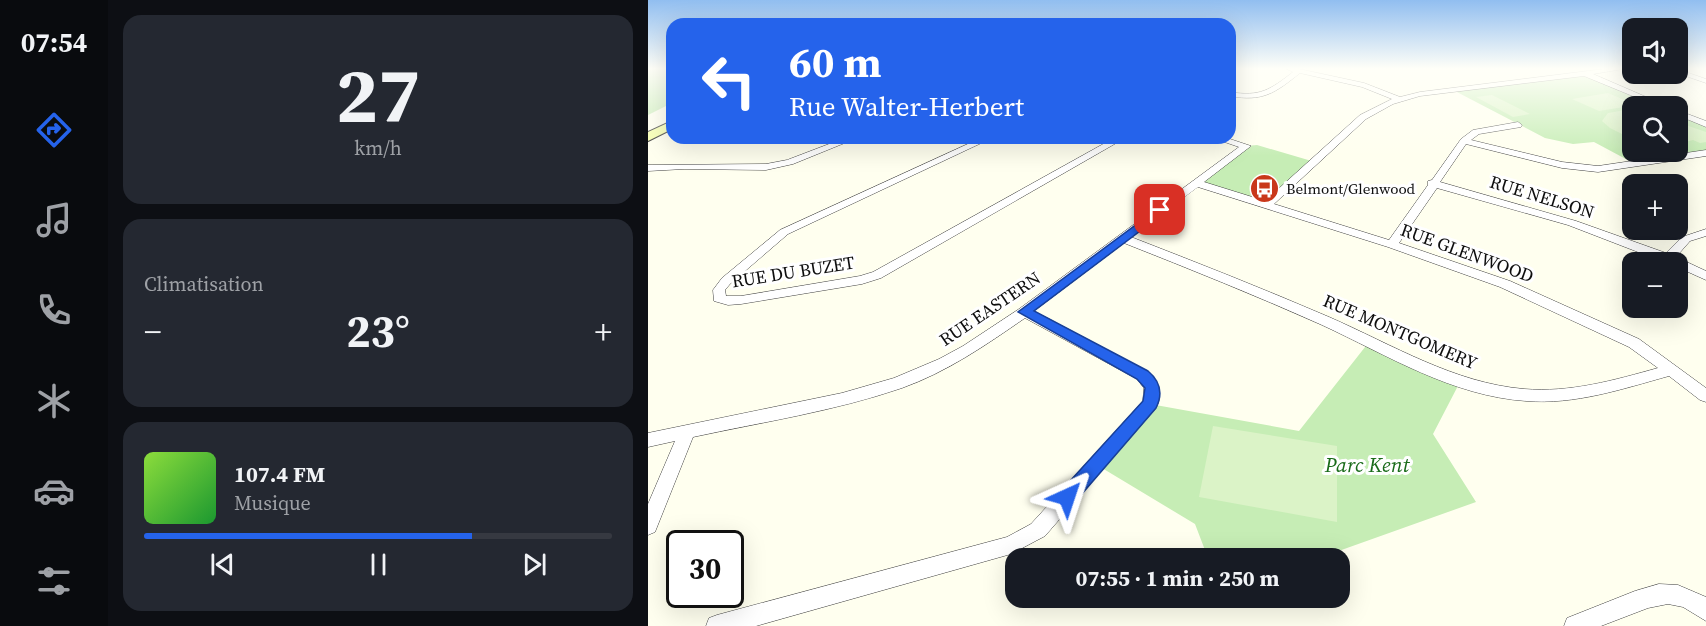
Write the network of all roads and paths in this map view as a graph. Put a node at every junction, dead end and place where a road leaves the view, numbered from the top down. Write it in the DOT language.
graph roads {
  1 [pos="1405,98"];
  2 [pos="1399,99"];
  3 [pos="1688,117"];
  4 [pos="1706,124"];
  5 [pos="1518,125"];
  6 [pos="666,127"];
  7 [pos="648,137"];
  8 [pos="1464,141"];
  9 [pos="1236,143"];
  10 [pos="836,144"];
  11 [pos="975,144"];
  12 [pos="1109,144"];
  13 [pos="1706,153"];
  14 [pos="648,158"];
  15 [pos="684,166"];
  16 [pos="648,168"];
  17 [pos="1197,183"];
  18 [pos="1432,183"];
  19 [pos="1267,205"];
  20 [pos="1706,232"];
  21 [pos="1124,238"];
  22 [pos="1392,245"];
  23 [pos="1648,252"];
  24 [pos="1674,252"];
  25 [pos="1688,268"];
  26 [pos="1706,276"];
  27 [pos="1024,312"];
  28 [pos="1672,370"];
  29 [pos="1706,396"];
  30 [pos="687,432"];
  31 [pos="648,440"];
  32 [pos="648,526"];
  33 [pos="1706,609"];
  34 [pos="717,626"];
  35 [pos="1575,626"];
  1 -- 2 [label="street"];
  2 -- 19 [label="street"];
  3 -- 4 [label="street"];
  5 -- 8 [label="street"];
  6 -- 7 [label="main road"];
  8 -- 13 [label="street"];
  8 -- 18 [label="street"];
  9 -- 17 [label="street, RUE EASTERN"];
  10 -- 15 [label="street"];
  11 -- 12 [label="street, RUE DU BUZET"];
  14 -- 15 [label="street"];
  15 -- 16 [label="street"];
  17 -- 19 [label="street, RUE GLENWOOD"];
  17 -- 21 [label="street, RUE EASTERN"];
  18 -- 22 [label="street"];
  18 -- 23 [label="street, RUE NELSON"];
  19 -- 22 [label="street, RUE GLENWOOD"];
  20 -- 24 [label="street"];
  21 -- 27 [label="street, RUE EASTERN"];
  21 -- 28 [label="street, RUE MONTGOMERY"];
  22 -- 28 [label="street, RUE GLENWOOD"];
  25 -- 26 [label="street, RUE NELSON"];
  27 -- 30 [label="street, RUE EASTERN"];
  27 -- 34 [label="street"];
  28 -- 29 [label="street, RUE GLENWOOD"];
  30 -- 31 [label="street, RUE EASTERN"];
  30 -- 32 [label="street"];
  33 -- 35 [label="street"];
}
